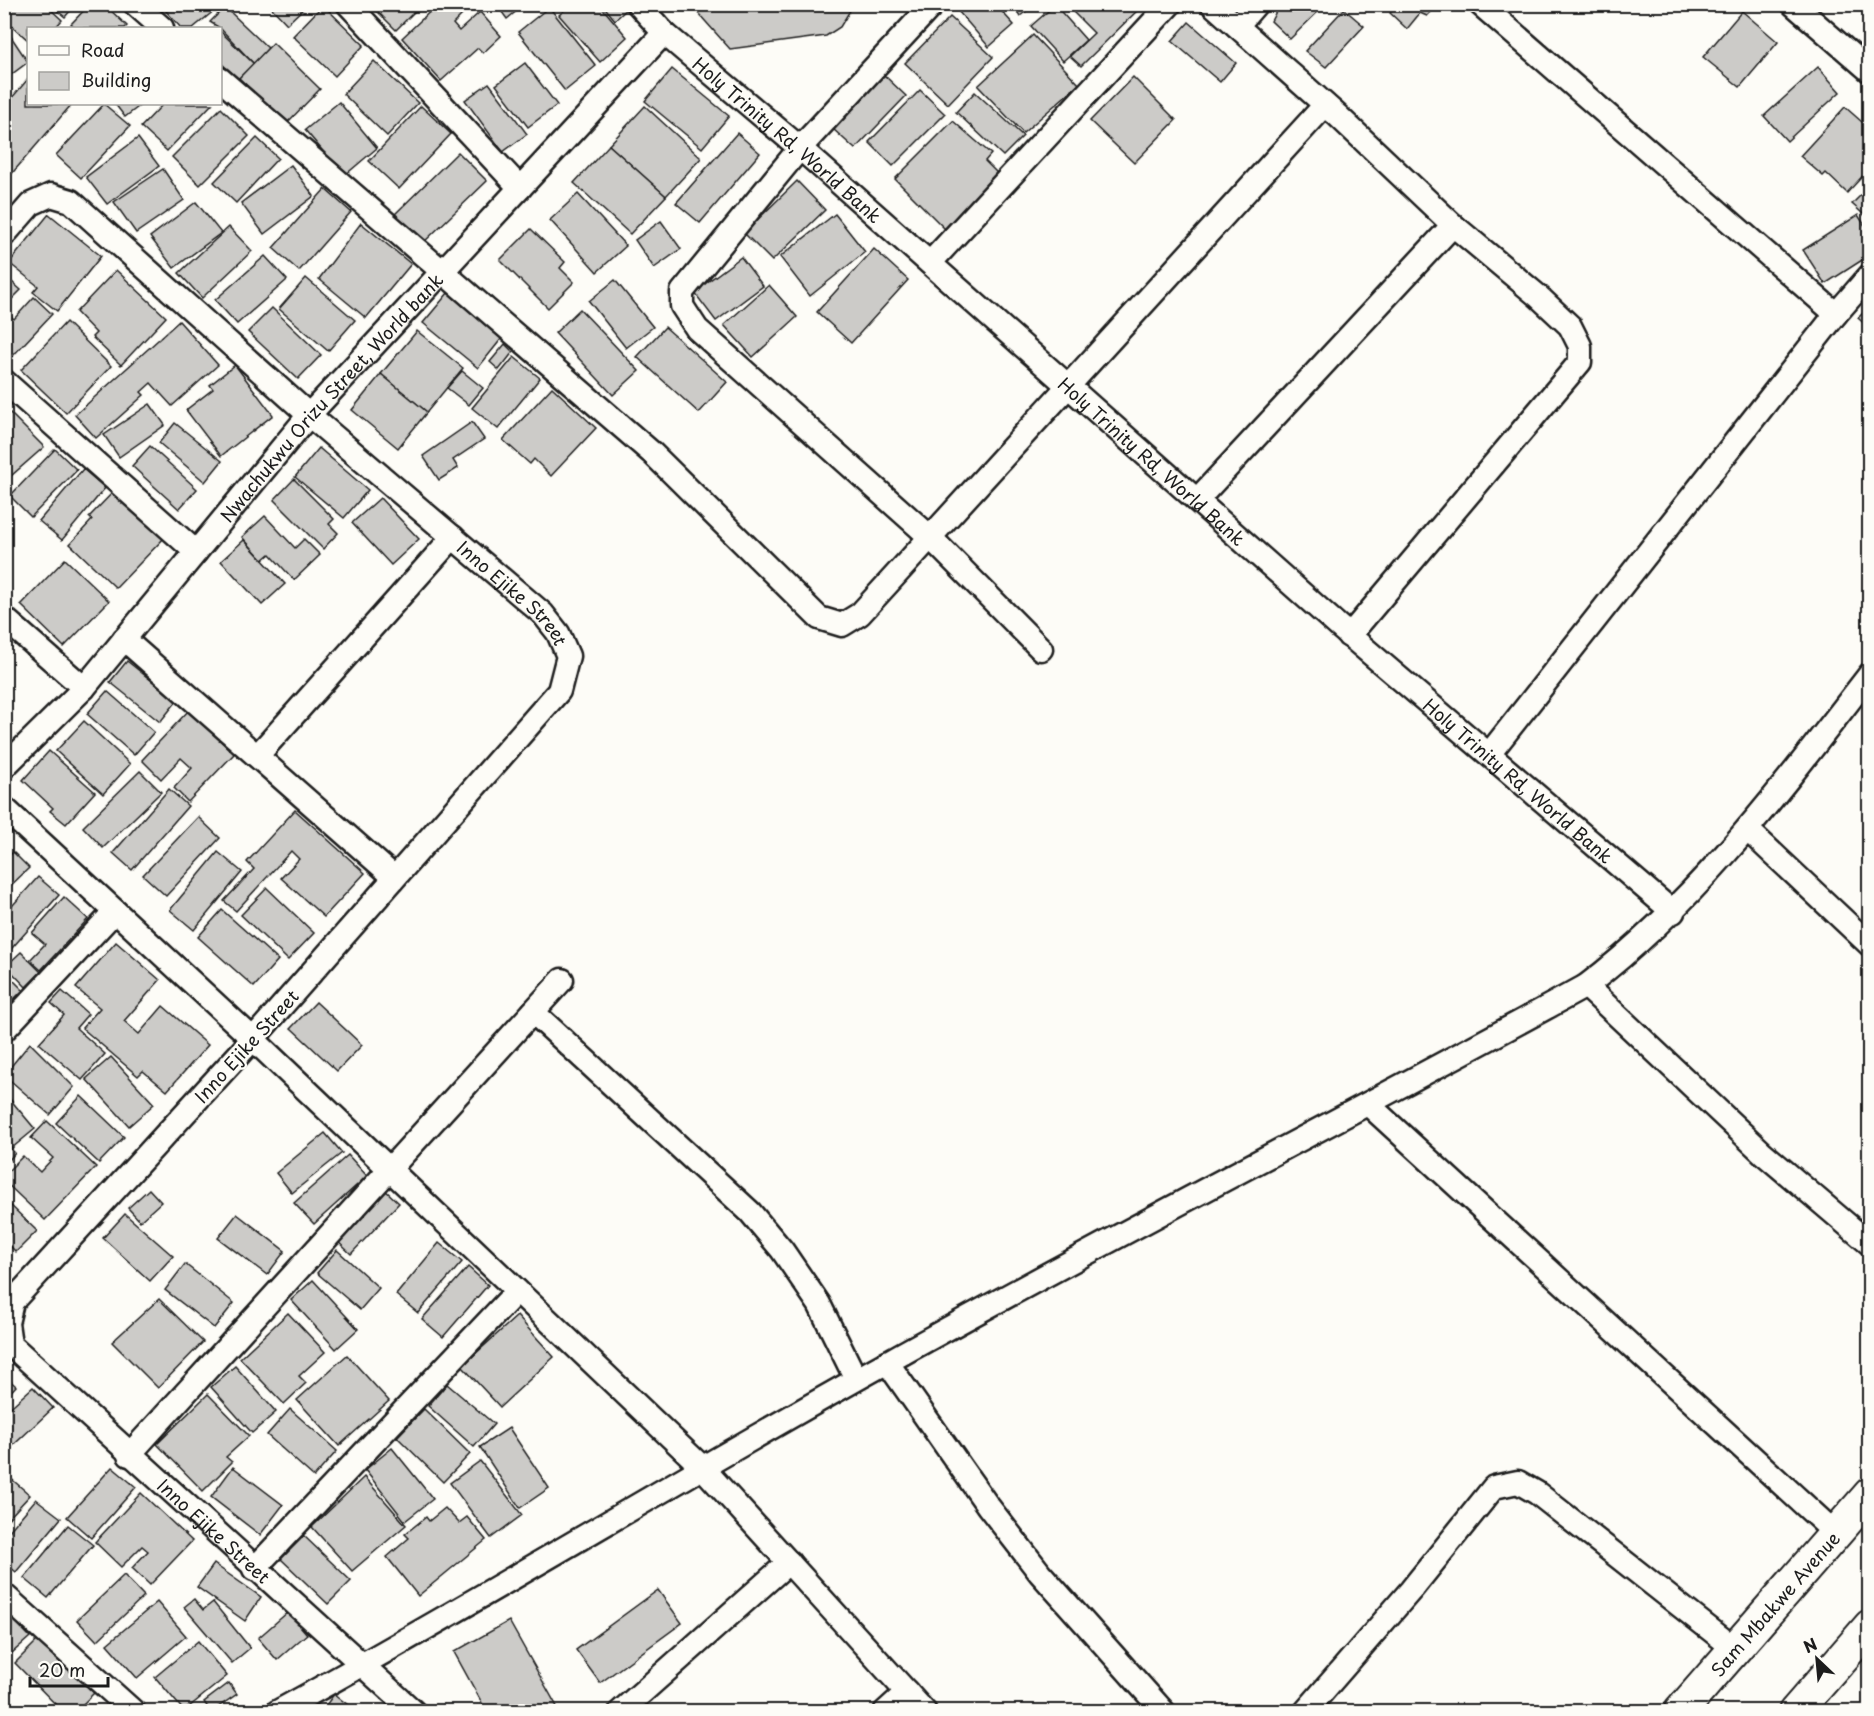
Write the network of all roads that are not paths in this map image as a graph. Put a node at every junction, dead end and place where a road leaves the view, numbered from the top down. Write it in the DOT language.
graph roads {
  1 [pos="135,4"];
  2 [pos="348,4"];
  3 [pos="638,4"];
  4 [pos="933,4"];
  5 [pos="1170,4"];
  6 [pos="1212,4"];
  7 [pos="1256,4"];
  8 [pos="1480,4"];
  9 [pos="1793,4"];
  10 [pos="1237,26"];
  11 [pos="161,27"];
  12 [pos="664,33"];
  13 [pos="1869,71"];
  14 [pos="222,81"];
  15 [pos="1325,105"];
  16 [pos="800,148"];
  17 [pos="520,188"];
  18 [pos="1453,225"];
  19 [pos="4,235"];
  20 [pos="930,263"];
  21 [pos="442,272"];
  22 [pos="1869,275"];
  23 [pos="1836,314"];
  24 [pos="4,381"];
  25 [pos="1067,385"];
  26 [pos="309,415"];
  27 [pos="1197,500"];
  28 [pos="929,536"];
  29 [pos="453,537"];
  30 [pos="196,552"];
  31 [pos="4,618"];
  32 [pos="1349,636"];
  33 [pos="124,639"];
  34 [pos="1041,649"];
  35 [pos="1869,674"];
  36 [pos="84,688"];
  37 [pos="1490,753"];
  38 [pos="257,756"];
  39 [pos="4,767"];
  40 [pos="4,808"];
  41 [pos="1748,830"];
  42 [pos="394,877"];
  43 [pos="116,911"];
  44 [pos="1673,912"];
  45 [pos="1869,945"];
  46 [pos="562,980"];
  47 [pos="1586,986"];
  48 [pos="532,1012"];
  49 [pos="4,1030"];
  50 [pos="253,1039"];
  51 [pos="1368,1104"];
  52 [pos="389,1169"];
  53 [pos="1869,1244"];
  54 [pos="517,1291"];
  55 [pos="887,1362"];
  56 [pos="856,1379"];
  57 [pos="129,1455"];
  58 [pos="701,1466"];
  59 [pos="1869,1494"];
  60 [pos="1834,1533"];
  61 [pos="789,1562"];
  62 [pos="254,1569"];
  63 [pos="4,1595"];
  64 [pos="1869,1626"];
  65 [pos="1735,1649"];
  66 [pos="363,1665"];
  67 [pos="907,1692"];
  68 [pos="405,1709"];
  69 [pos="134,1712"];
  70 [pos="277,1712"];
  71 [pos="620,1712"];
  72 [pos="885,1712"];
  73 [pos="925,1712"];
  74 [pos="1164,1712"];
  75 [pos="1305,1712"];
  76 [pos="1680,1712"];
  77 [pos="1795,1712"];
  1 -- 11 [label="street"];
  2 -- 17 [label="street"];
  3 -- 12 [label="street, Holy Trinity Rd, World Bank"];
  4 -- 16 [label="street"];
  5 -- 20 [label="street"];
  6 -- 10 [label="street"];
  7 -- 10 [label="street"];
  8 -- 23 [label="street"];
  9 -- 13 [label="street"];
  10 -- 15 [label="street"];
  12 -- 16 [label="street, Holy Trinity Rd, World Bank"];
  12 -- 17 [label="street, Nwachukwu Orizu Street, World bank"];
  14 -- 21 [label="street"];
  15 -- 18 [label="street"];
  15 -- 25 [label="street"];
  16 -- 20 [label="street, Holy Trinity Rd, World Bank"];
  16 -- 28 [label="street"];
  17 -- 21 [label="street, Nwachukwu Orizu Street, World bank"];
  18 -- 27 [label="street"];
  18 -- 32 [label="street"];
  19 -- 26 [label="street, Inno Ejike Street"];
  20 -- 25 [label="street, Holy Trinity Rd, World Bank"];
  21 -- 26 [label="street, Nwachukwu Orizu Street, World bank"];
  21 -- 28 [label="street"];
  22 -- 23 [label="street"];
  23 -- 37 [label="street"];
  24 -- 30 [label="street"];
  25 -- 27 [label="street, Holy Trinity Rd, World Bank"];
  25 -- 28 [label="street"];
  26 -- 29 [label="street, Inno Ejike Street"];
  26 -- 30 [label="street, Nwachukwu Orizu Street, World bank"];
  27 -- 32 [label="street, Holy Trinity Rd, World Bank"];
  28 -- 34 [label="street"];
  29 -- 38 [label="street"];
  29 -- 42 [label="street, Inno Ejike Street"];
  30 -- 33 [label="street, Nwachukwu Orizu Street, World bank"];
  31 -- 36 [label="street"];
  32 -- 37 [label="street, Holy Trinity Rd, World Bank"];
  33 -- 36 [label="street, Nwachukwu Orizu Street, World bank"];
  33 -- 38 [label="street"];
  35 -- 41 [label="street"];
  36 -- 39 [label="street, Nwachukwu Orizu Street, World bank"];
  37 -- 44 [label="street, Holy Trinity Rd, World Bank"];
  38 -- 42 [label="street"];
  40 -- 43 [label="street"];
  41 -- 44 [label="street"];
  41 -- 45 [label="street"];
  42 -- 50 [label="street, Inno Ejike Street"];
  43 -- 49 [label="street"];
  43 -- 50 [label="street"];
  44 -- 47 [label="street"];
  46 -- 48 [label="street"];
  47 -- 51 [label="street"];
  47 -- 53 [label="street"];
  48 -- 52 [label="street"];
  48 -- 56 [label="street"];
  50 -- 52 [label="street"];
  50 -- 57 [label="street, Inno Ejike Street"];
  51 -- 55 [label="street"];
  51 -- 60 [label="street"];
  52 -- 54 [label="street"];
  52 -- 57 [label="street"];
  54 -- 58 [label="street"];
  54 -- 62 [label="street"];
  55 -- 56 [label="street"];
  55 -- 74 [label="street"];
  56 -- 58 [label="street"];
  57 -- 62 [label="street, Inno Ejike Street"];
  58 -- 61 [label="street"];
  58 -- 66 [label="street"];
  59 -- 60 [label="main road, Sam Mbakwe Avenue"];
  60 -- 65 [label="main road, Sam Mbakwe Avenue"];
  61 -- 67 [label="street"];
  61 -- 71 [label="street"];
  62 -- 66 [label="street, Inno Ejike Street"];
  63 -- 69 [label="street"];
  64 -- 77 [label="main road"];
  65 -- 75 [label="street"];
  65 -- 76 [label="main road, Sam Mbakwe Avenue"];
  66 -- 68 [label="street, Inno Ejike Street"];
  66 -- 70 [label="street"];
  67 -- 72 [label="street"];
  67 -- 73 [label="street"];
}
